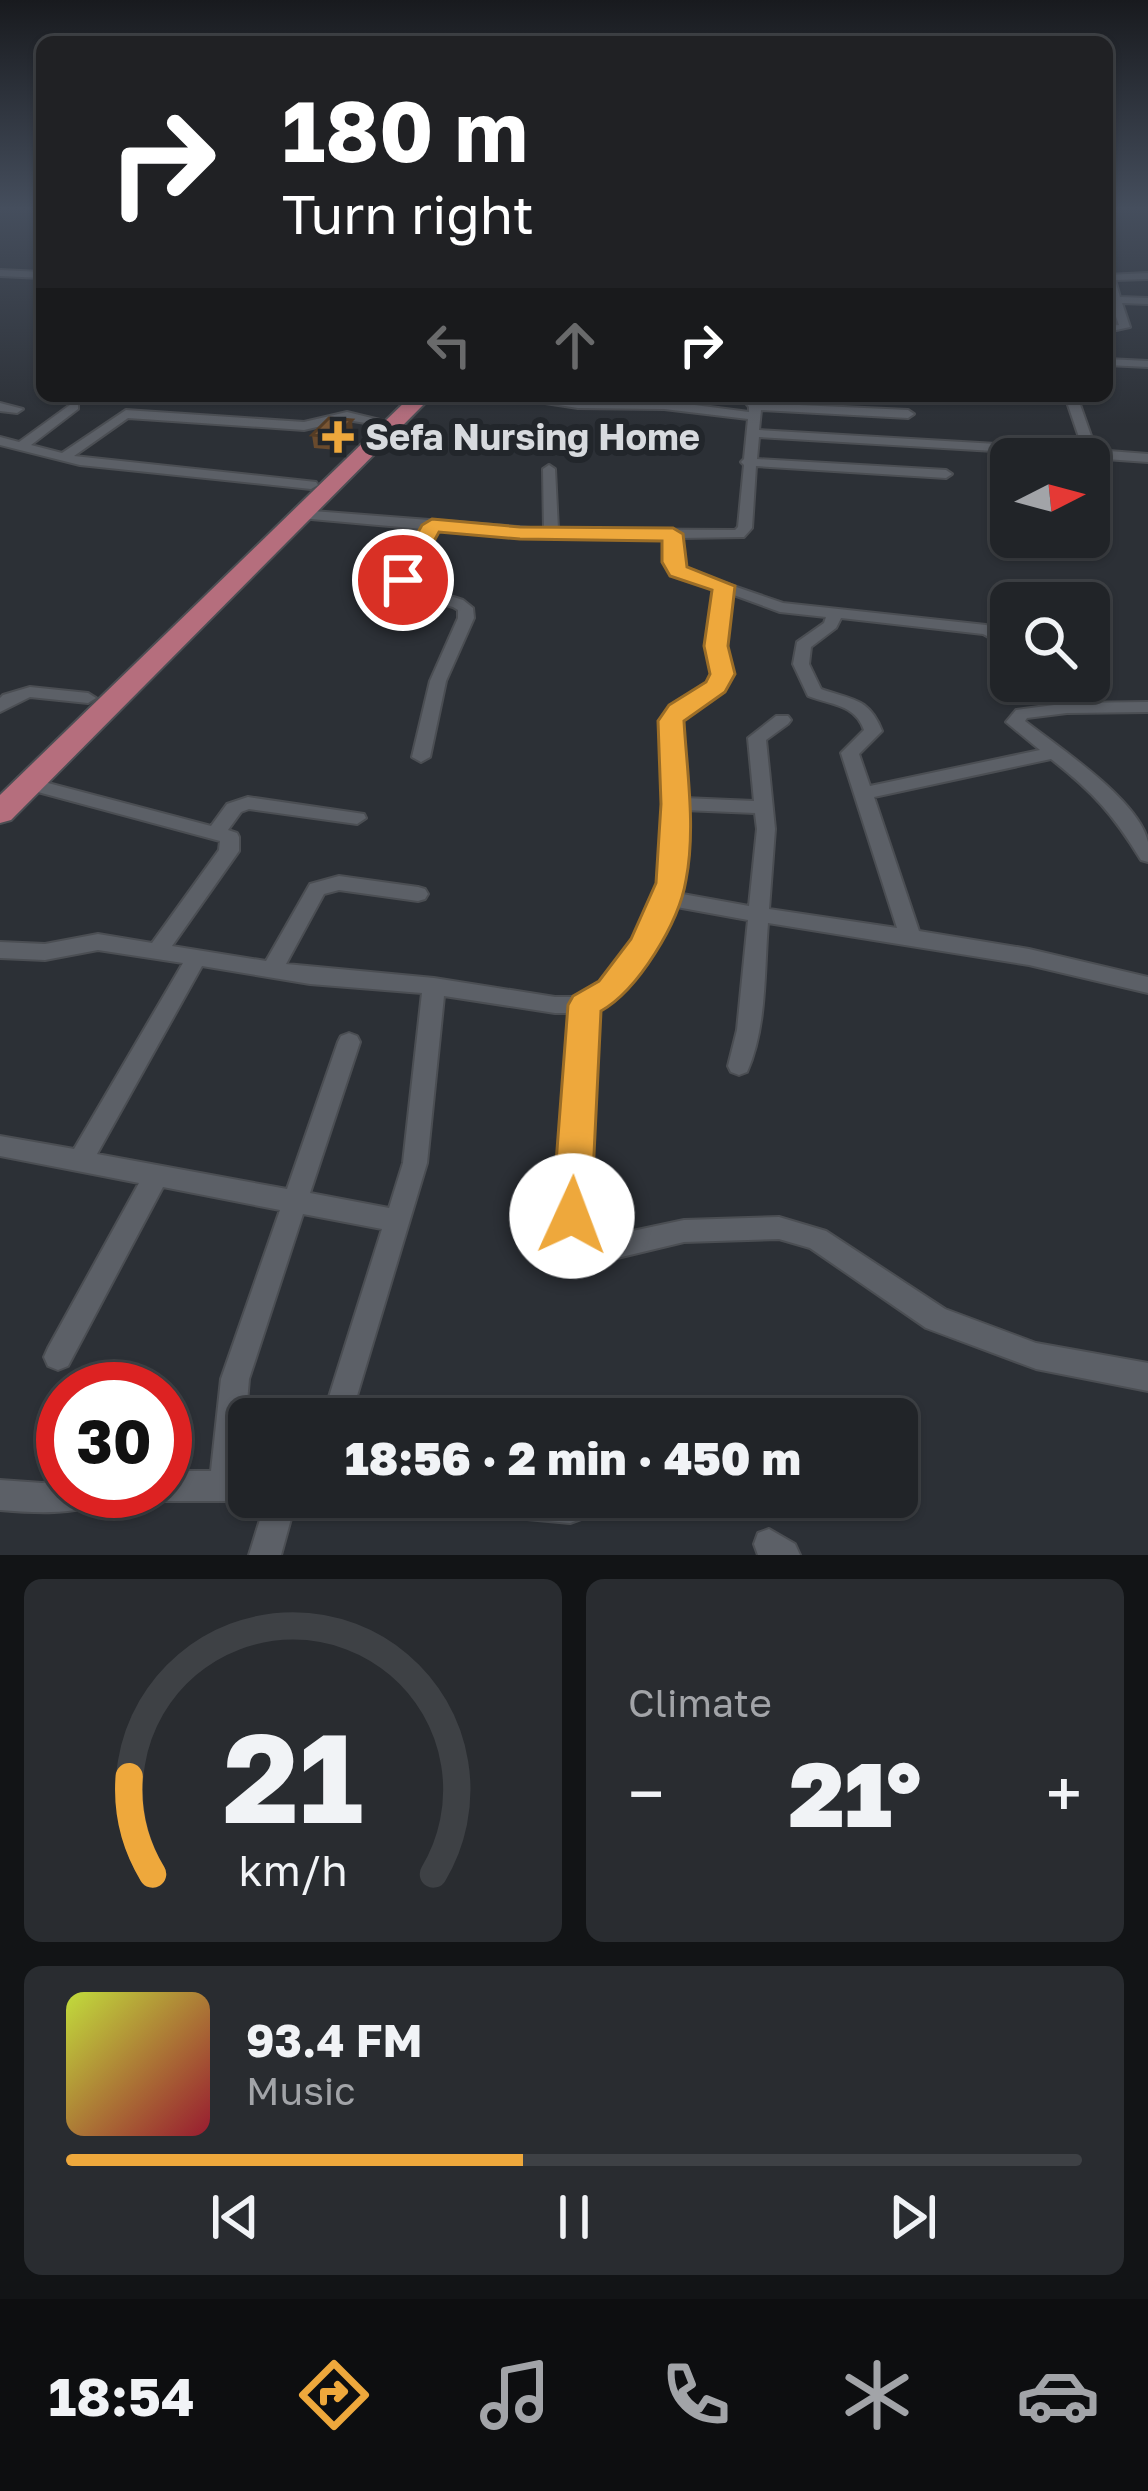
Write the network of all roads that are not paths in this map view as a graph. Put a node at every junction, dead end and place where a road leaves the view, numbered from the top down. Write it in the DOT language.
graph roads {
  1 [pos="1113,292"];
  2 [pos="1115,300"];
  3 [pos="1148,301"];
  4 [pos="1113,328"];
  5 [pos="1113,362"];
  6 [pos="1148,364"];
  7 [pos="398,402"];
  8 [pos="416,402"];
  9 [pos="563,402"];
  10 [pos="1073,402"];
  11 [pos="74,406"];
  12 [pos="752,406"];
  13 [pos="0,407"];
  14 [pos="17,409"];
  15 [pos="908,414"];
  16 [pos="378,421"];
  17 [pos="751,433"];
  18 [pos="1086,438"];
  19 [pos="11,443"];
  20 [pos="990,448"];
  21 [pos="1110,455"];
  22 [pos="0,458"];
  23 [pos="62,458"];
  24 [pos="1148,458"];
  25 [pos="747,462"];
  26 [pos="549,469"];
  27 [pos="946,474"];
  28 [pos="311,484"];
  29 [pos="300,514"];
  30 [pos="432,525"];
  31 [pos="551,534"];
  32 [pos="673,534"];
  33 [pos="724,586"];
  34 [pos="835,614"];
  35 [pos="990,632"];
  36 [pos="88,698"];
  37 [pos="1060,702"];
  38 [pos="0,707"];
  39 [pos="1148,707"];
  40 [pos="1066,708"];
  41 [pos="782,720"];
  42 [pos="1052,753"];
  43 [pos="421,757"];
  44 [pos="0,784"];
  45 [pos="29,784"];
  46 [pos="864,793"];
  47 [pos="675,804"];
  48 [pos="764,807"];
  49 [pos="0,813"];
  50 [pos="357,818"];
  51 [pos="217,831"];
  52 [pos="1148,854"];
  53 [pos="418,894"];
  54 [pos="666,898"];
  55 [pos="757,916"];
  56 [pos="910,935"];
  57 [pos="0,950"];
  58 [pos="158,951"];
  59 [pos="197,957"];
  60 [pos="272,970"];
  61 [pos="1148,985"];
  62 [pos="434,986"];
  63 [pos="585,1005"];
  64 [pos="349,1042"];
  65 [pos="739,1066"];
  66 [pos="0,1145"];
  67 [pos="80,1161"];
  68 [pos="156,1176"];
  69 [pos="293,1202"];
  70 [pos="399,1221"];
  71 [pos="58,1357"];
  72 [pos="1148,1378"];
  73 [pos="235,1398"];
  74 [pos="343,1398"];
  75 [pos="228,1485"];
  76 [pos="192,1486"];
  77 [pos="0,1495"];
  78 [pos="36,1498"];
  79 [pos="276,1518"];
  80 [pos="265,1555"];
  1 -- 2 [label="street"];
  2 -- 3 [label="street"];
  2 -- 4 [label="street"];
  5 -- 6 [label="street"];
  7 -- 16 [label="main road"];
  8 -- 29 [label="main road"];
  9 -- 12 [label="street"];
  10 -- 18 [label="street"];
  11 -- 19 [label="street"];
  12 -- 15 [label="street"];
  12 -- 17 [label="street"];
  13 -- 14 [label="street"];
  16 -- 23 [label="street"];
  16 -- 28 [label="main road"];
  17 -- 20 [label="street"];
  17 -- 25 [label="street"];
  19 -- 22 [label="street"];
  19 -- 23 [label="street"];
  21 -- 24 [label="street"];
  23 -- 28 [label="street"];
  25 -- 27 [label="street"];
  25 -- 32 [label="street"];
  26 -- 31 [label="street"];
  28 -- 36 [label="main road"];
  29 -- 30 [label="street"];
  29 -- 45 [label="main road"];
  30 -- 31 [label="street"];
  30 -- 43 [label="street"];
  31 -- 32 [label="street"];
  32 -- 33 [label="street"];
  33 -- 34 [label="street"];
  33 -- 47 [label="street"];
  34 -- 35 [label="street"];
  34 -- 46 [label="street"];
  36 -- 38 [label="street"];
  36 -- 44 [label="main road"];
  37 -- 40 [label="street"];
  39 -- 40 [label="street"];
  40 -- 42 [label="street"];
  41 -- 48 [label="street"];
  42 -- 46 [label="street"];
  42 -- 52 [label="street"];
  45 -- 49 [label="main road"];
  45 -- 51 [label="street"];
  46 -- 56 [label="street"];
  47 -- 48 [label="street"];
  47 -- 54 [label="street"];
  48 -- 55 [label="street"];
  50 -- 51 [label="street"];
  51 -- 58 [label="street"];
  53 -- 60 [label="street"];
  54 -- 55 [label="street"];
  54 -- 63 [label="street"];
  55 -- 56 [label="street"];
  55 -- 65 [label="street"];
  56 -- 61 [label="street"];
  57 -- 58 [label="street"];
  58 -- 59 [label="street"];
  59 -- 60 [label="street"];
  59 -- 67 [label="street"];
  60 -- 62 [label="street"];
  62 -- 63 [label="street"];
  62 -- 70 [label="street"];
  63 -- 72 [label="street"];
  64 -- 69 [label="street"];
  66 -- 67 [label="street"];
  67 -- 68 [label="street"];
  68 -- 69 [label="street"];
  68 -- 71 [label="street"];
  69 -- 70 [label="street"];
  69 -- 73 [label="street"];
  70 -- 74 [label="street"];
  75 -- 76 [label="street"];
  77 -- 78 [label="street"];
  79 -- 80 [label="street"];
}
